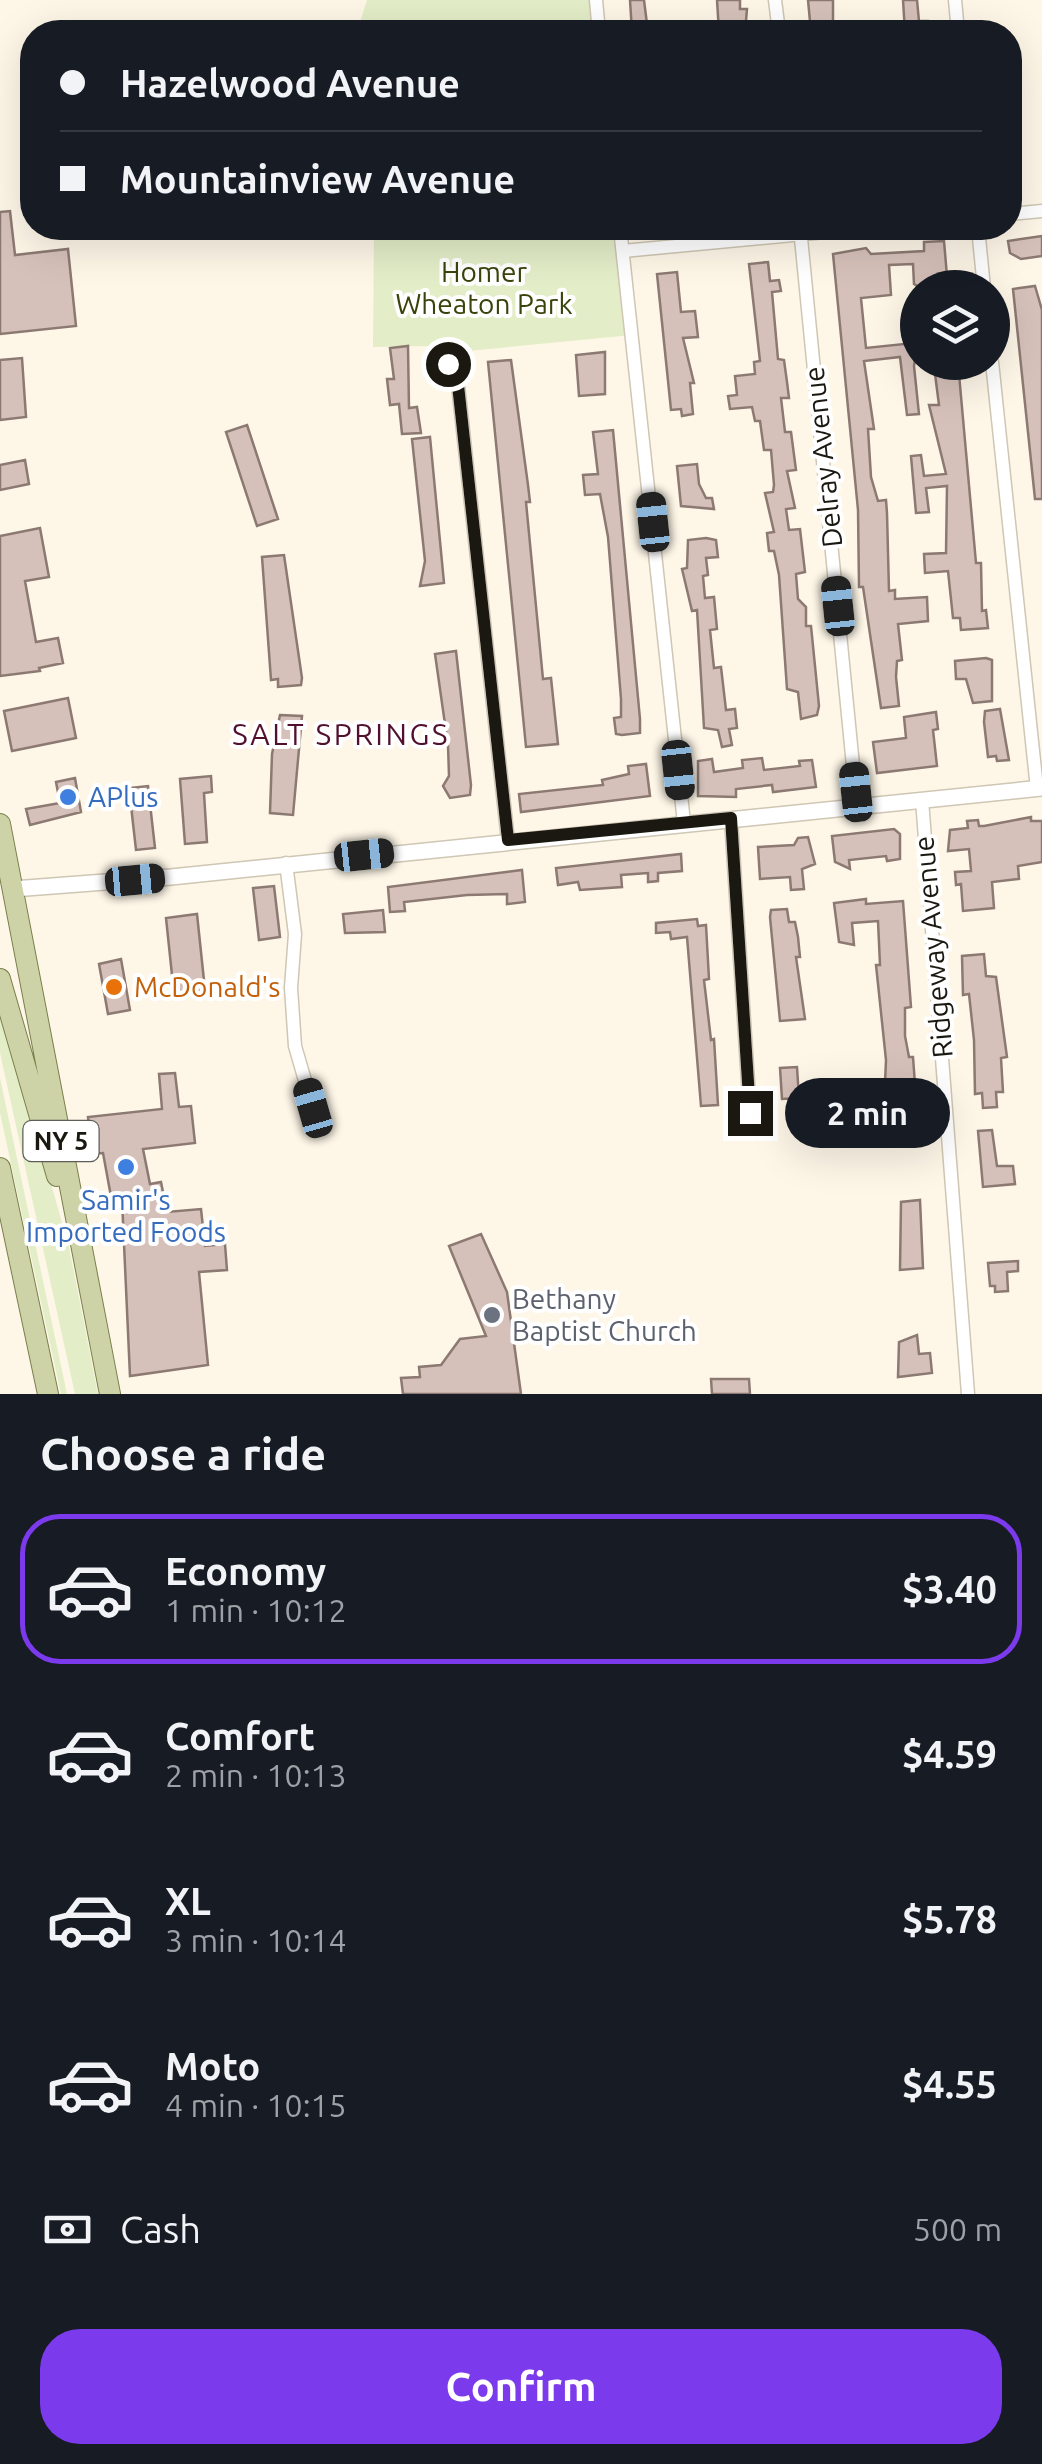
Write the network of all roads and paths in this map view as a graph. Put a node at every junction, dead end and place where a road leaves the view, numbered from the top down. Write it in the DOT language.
graph roads {
  1 [pos="621,240"];
  2 [pos="716,240"];
  3 [pos="802,240"];
  4 [pos="979,240"];
  5 [pos="622,251"];
  6 [pos="982,270"];
  7 [pos="448,364"];
  8 [pos="994,380"];
  9 [pos="1039,788"];
  10 [pos="922,800"];
  11 [pos="857,806"];
  12 [pos="731,818"];
  13 [pos="684,823"];
  14 [pos="0,824"];
  15 [pos="508,840"];
  16 [pos="286,863"];
  17 [pos="13,888"];
  18 [pos="0,979"];
  19 [pos="313,1108"];
  20 [pos="750,1113"];
  21 [pos="0,1168"];
  22 [pos="85,1264"];
  23 [pos="48,1394"];
  24 [pos="110,1394"];
  25 [pos="968,1394"];
  1 -- 5 [label="street"];
  2 -- 5 [label="street"];
  3 -- 11 [label="street, Delray Avenue"];
  4 -- 6 [label="street"];
  5 -- 13 [label="street"];
  7 -- 15 [label="street"];
  8 -- 9 [label="street"];
  9 -- 10 [label="street"];
  10 -- 11 [label="street"];
  10 -- 25 [label="street, Ridgeway Avenue"];
  11 -- 12 [label="street"];
  12 -- 13 [label="street"];
  12 -- 20 [label="street"];
  13 -- 15 [label="street"];
  14 -- 17 [label="main road, NY 5"];
  15 -- 16 [label="street"];
  16 -- 17 [label="street"];
  16 -- 19 [label="street"];
  17 -- 22 [label="main road, NY 5"];
  18 -- 22 [label="main road"];
  21 -- 23 [label="main road, NY 5"];
  22 -- 24 [label="main road, NY 5"];
}
